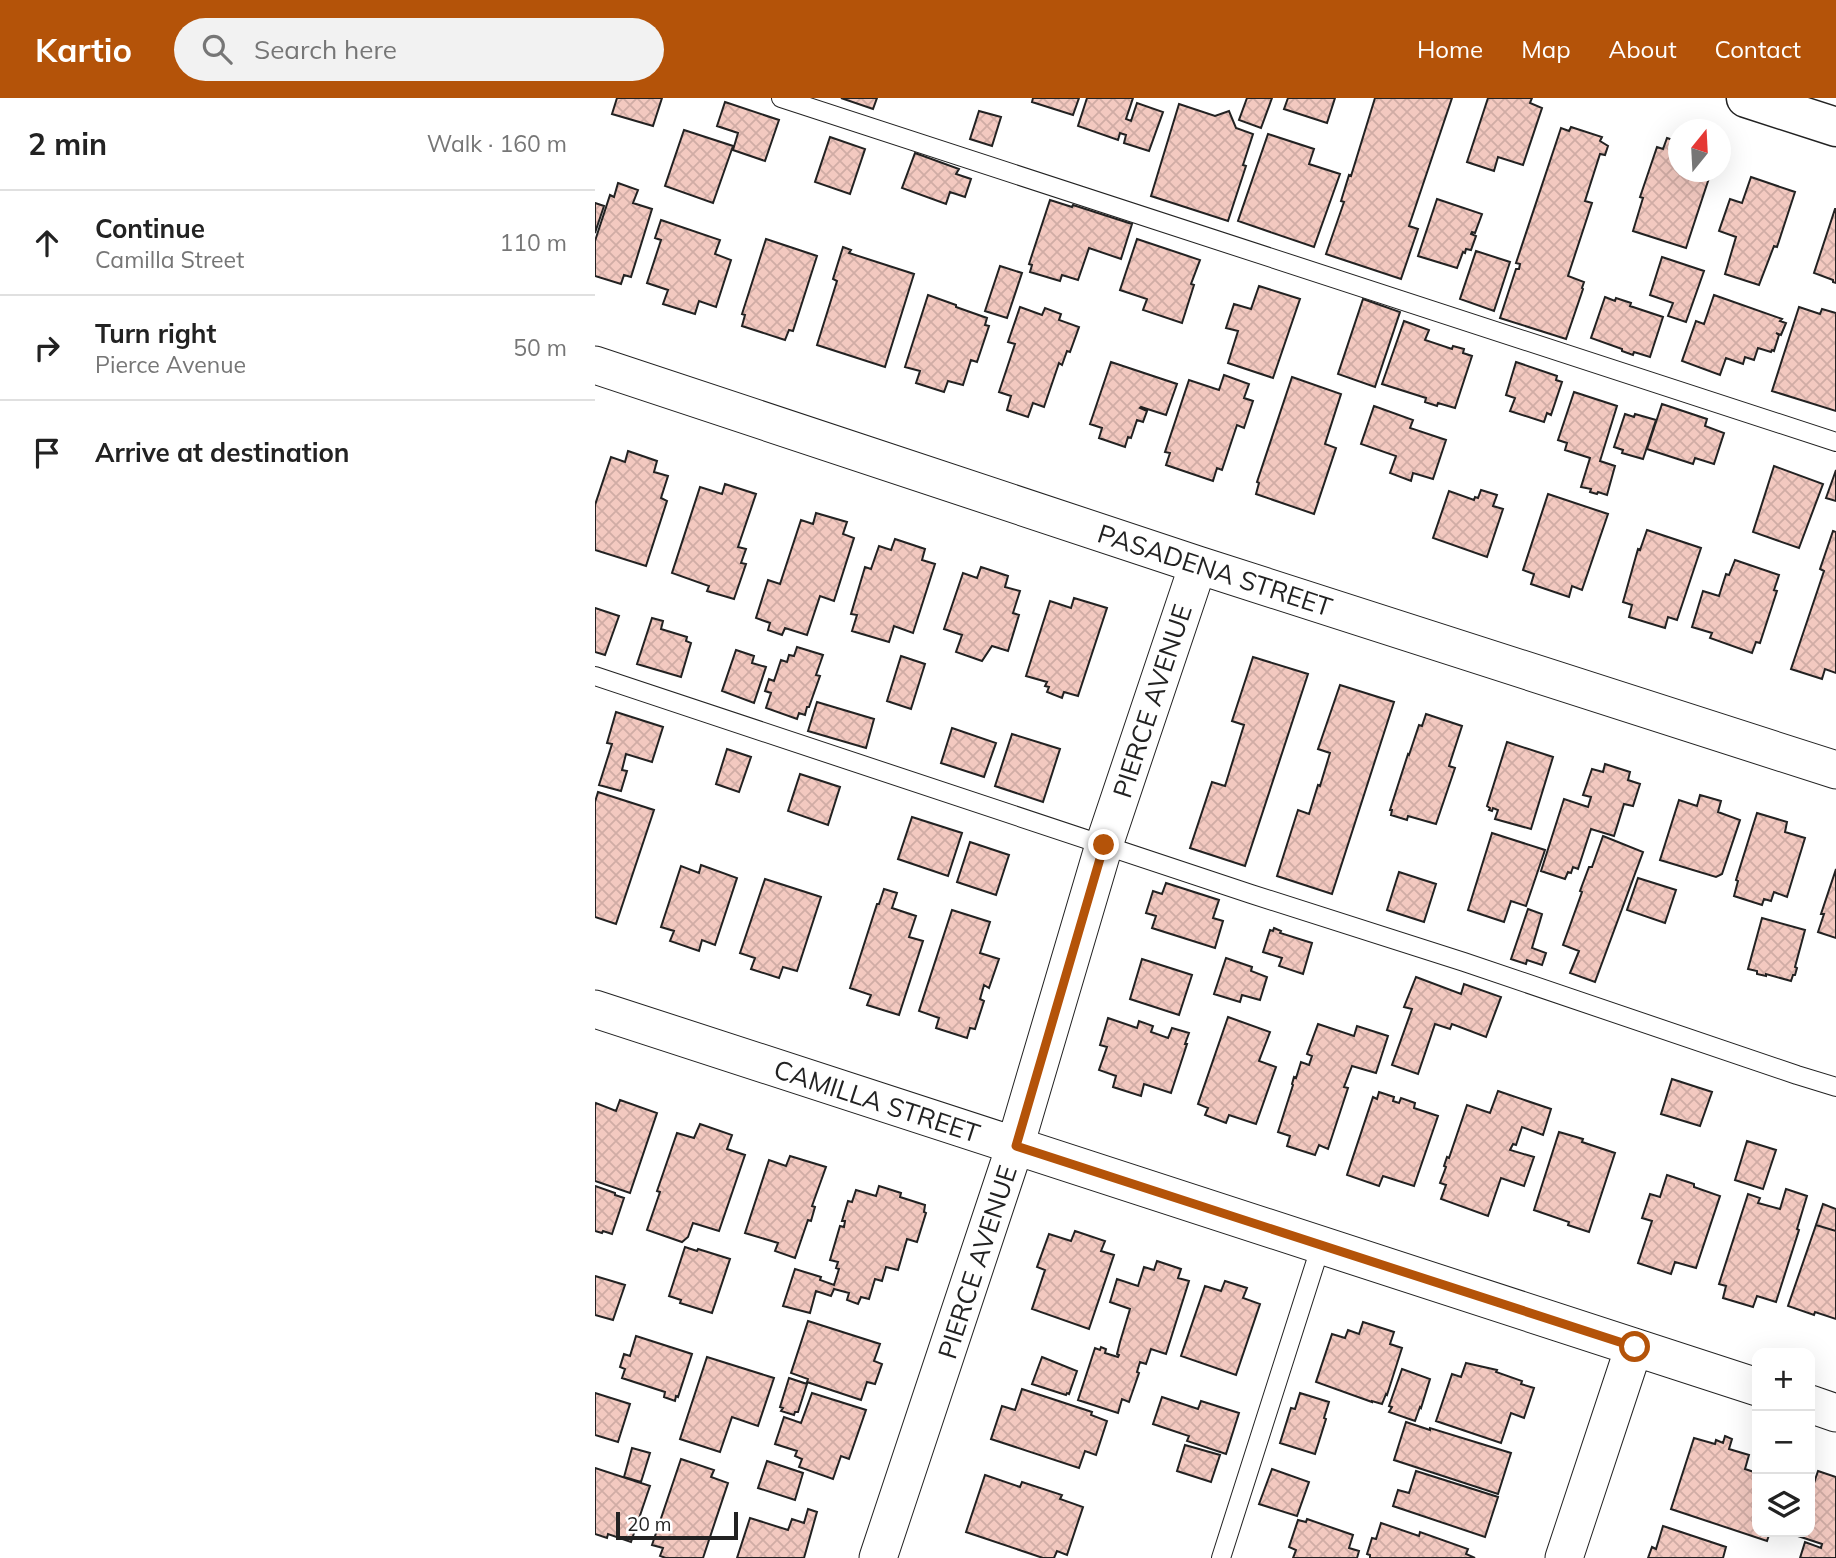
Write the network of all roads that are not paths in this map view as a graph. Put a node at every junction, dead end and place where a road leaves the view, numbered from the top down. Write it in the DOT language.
graph roads {
  1 [pos="781,98"];
  2 [pos="1746,98"];
  3 [pos="1836,127"];
  4 [pos="595,365"];
  5 [pos="1836,442"];
  6 [pos="1198,565"];
  7 [pos="595,676"];
  8 [pos="1836,770"];
  9 [pos="1104,845"];
  10 [pos="595,1009"];
  11 [pos="1836,1087"];
  12 [pos="1016,1146"];
  13 [pos="1321,1245"];
  14 [pos="1635,1347"];
  15 [pos="1752,1385"];
  16 [pos="1815,1406"];
  17 [pos="1836,1413"];
  18 [pos="878,1558"];
  19 [pos="1221,1558"];
  20 [pos="1564,1558"];
  1 -- 5 [label="lane"];
  2 -- 3 [label="street"];
  4 -- 6 [label="street, PASADENA STREET"];
  6 -- 8 [label="street, PASADENA STREET"];
  6 -- 9 [label="street, PIERCE AVENUE"];
  7 -- 9 [label="lane"];
  9 -- 11 [label="lane"];
  9 -- 12 [label="street, PIERCE AVENUE"];
  10 -- 12 [label="street, CAMILLA STREET"];
  12 -- 13 [label="street, CAMILLA STREET"];
  12 -- 18 [label="street, PIERCE AVENUE"];
  13 -- 14 [label="street, CAMILLA STREET"];
  13 -- 19 [label="lane"];
  14 -- 15 [label="street, CAMILLA STREET"];
  14 -- 20 [label="street"];
  16 -- 17 [label="street"];
}
